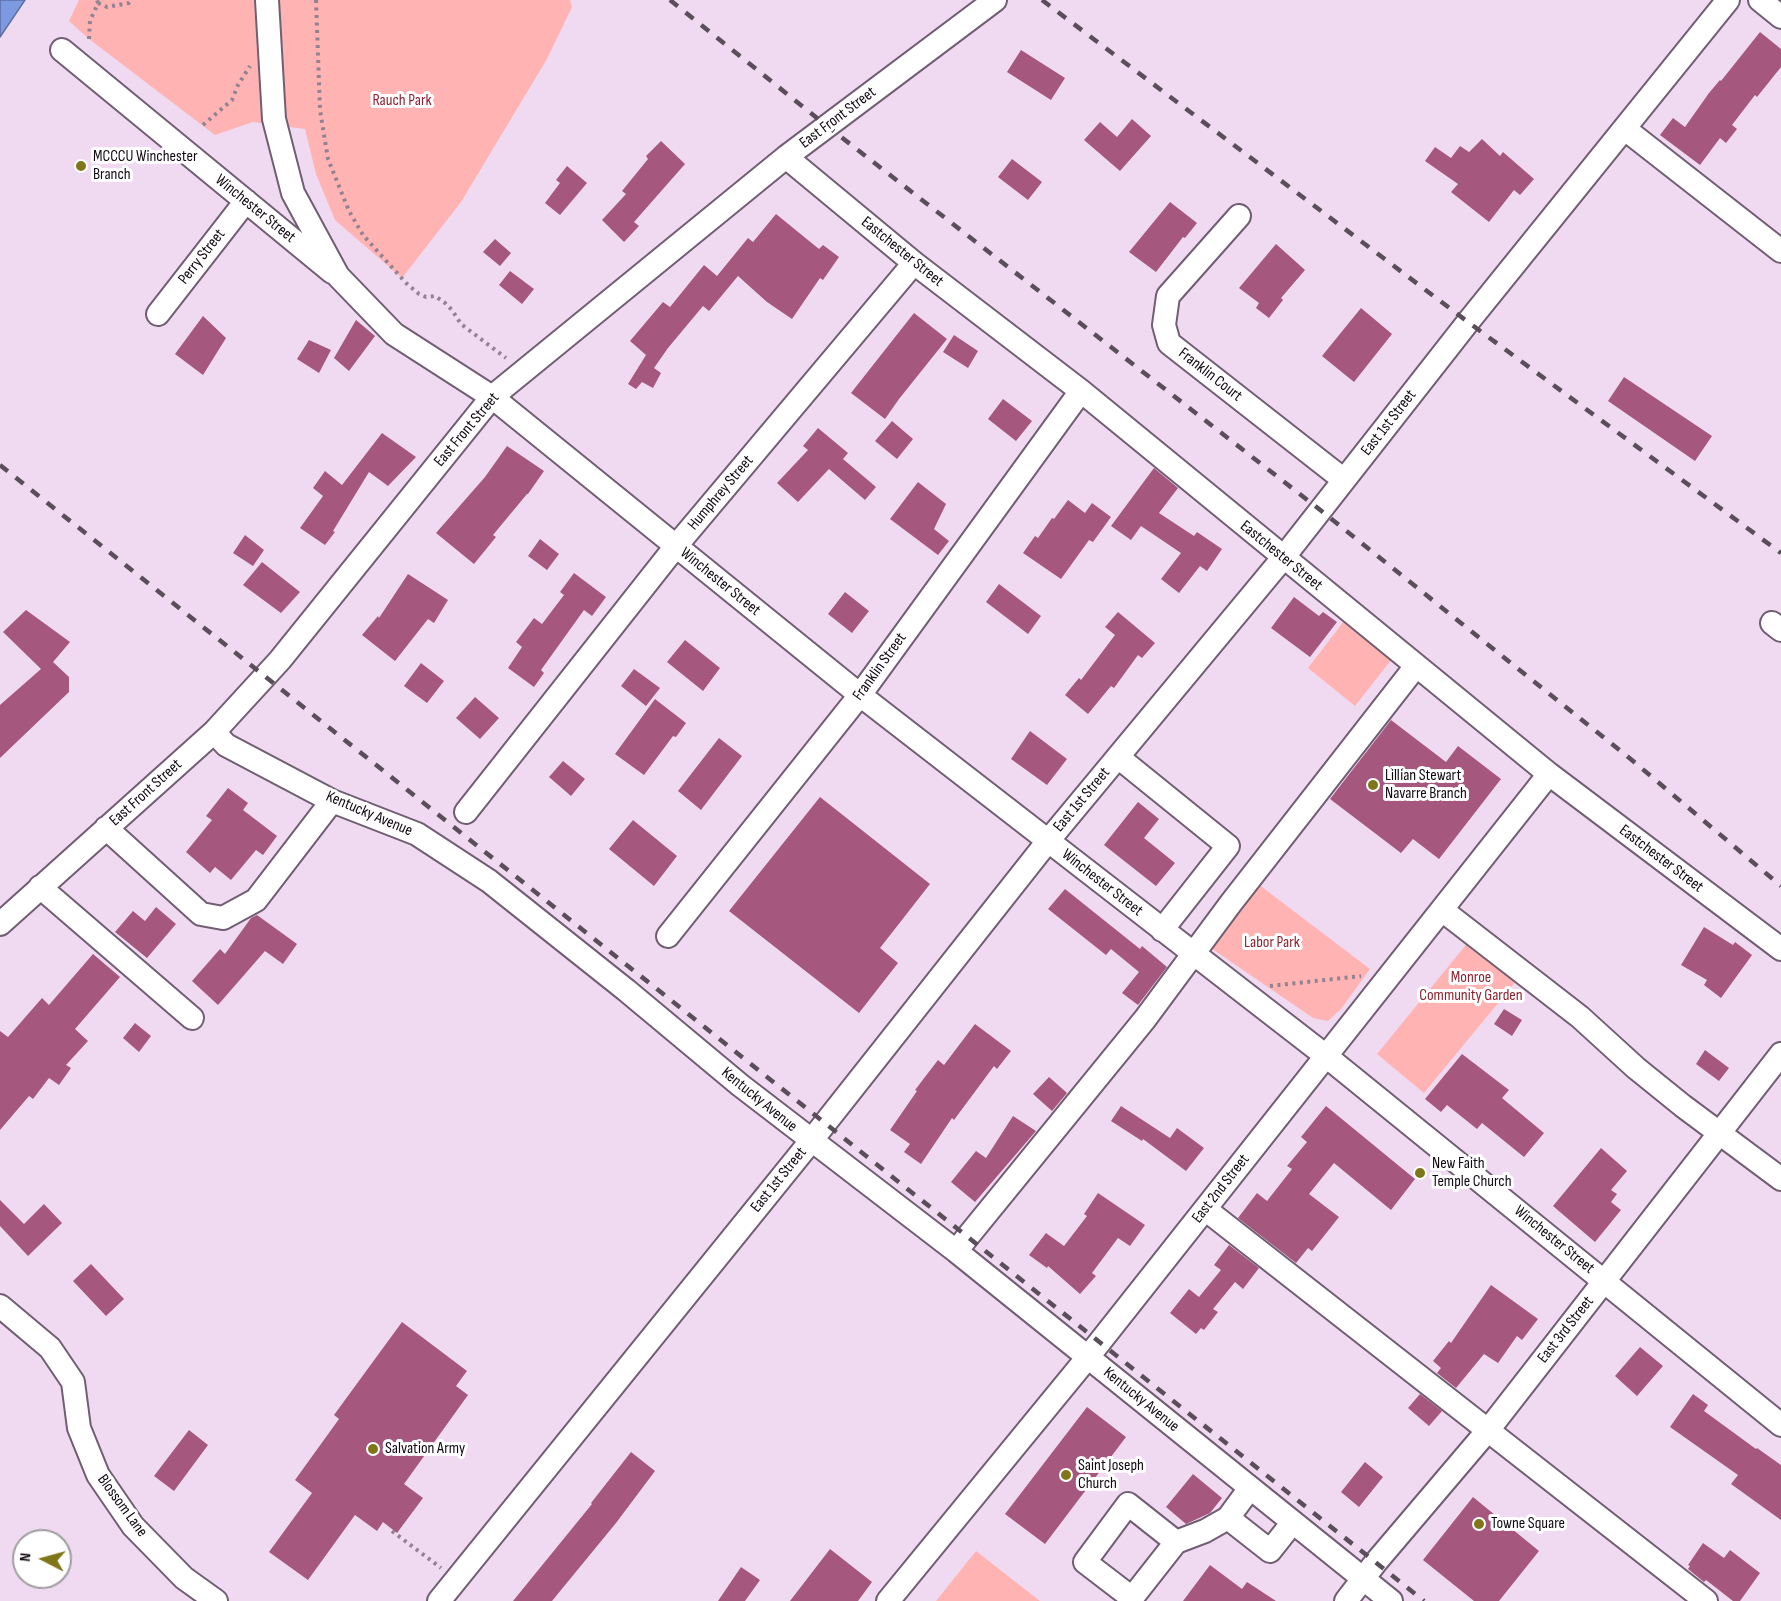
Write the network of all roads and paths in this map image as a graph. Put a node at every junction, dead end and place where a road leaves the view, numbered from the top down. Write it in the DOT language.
graph roads {
  1 [pos="131,0"];
  2 [pos="267,0"];
  3 [pos="316,0"];
  4 [pos="995,0"];
  5 [pos="1728,0"];
  6 [pos="1760,0"];
  7 [pos="98,1"];
  8 [pos="1781,16"];
  9 [pos="89,39"];
  10 [pos="62,50"];
  11 [pos="254,59"];
  12 [pos="203,126"];
  13 [pos="1625,129"];
  14 [pos="786,157"];
  15 [pos="246,201"];
  16 [pos="1239,216"];
  17 [pos="1779,246"];
  18 [pos="914,263"];
  19 [pos="338,276"];
  20 [pos="158,314"];
  21 [pos="522,373"];
  22 [pos="1080,391"];
  23 [pos="492,397"];
  24 [pos="1344,480"];
  25 [pos="676,546"];
  26 [pos="1282,558"];
  27 [pos="1416,666"];
  28 [pos="860,695"];
  29 [pos="214,732"];
  30 [pos="1118,757"];
  31 [pos="1549,774"];
  32 [pos="332,801"];
  33 [pos="466,812"];
  34 [pos="106,828"];
  35 [pos="1048,842"];
  36 [pos="40,887"];
  37 [pos="1442,910"];
  38 [pos="0,924"];
  39 [pos="1162,930"];
  40 [pos="668,936"];
  41 [pos="1781,949"];
  42 [pos="1194,955"];
  43 [pos="1358,976"];
  44 [pos="1240,990"];
  45 [pos="192,1018"];
  46 [pos="1781,1054"];
  47 [pos="1326,1056"];
  48 [pos="1720,1132"];
  49 [pos="811,1141"];
  50 [pos="1781,1179"];
  51 [pos="1205,1209"];
  52 [pos="956,1251"];
  53 [pos="1605,1280"];
  54 [pos="0,1306"];
  55 [pos="1088,1357"];
  56 [pos="1781,1425"];
  57 [pos="1489,1429"];
  58 [pos="1250,1488"];
  59 [pos="1228,1518"];
  60 [pos="1293,1522"];
  61 [pos="392,1531"];
  62 [pos="1176,1542"];
  63 [pos="438,1566"];
  64 [pos="1364,1579"];
  65 [pos="216,1601"];
  66 [pos="439,1601"];
  67 [pos="888,1601"];
  68 [pos="1346,1601"];
  69 [pos="1391,1601"];
  70 [pos="1706,1601"];
  1 -- 7 [label="path"];
  2 -- 19 [label="street, Winchester Street"];
  3 -- 21 [label="path"];
  4 -- 14 [label="street, East Front Street"];
  5 -- 13 [label="street, East 1st Street"];
  6 -- 8 [label="street"];
  7 -- 9 [label="path"];
  10 -- 15 [label="street, Winchester Street"];
  11 -- 12 [label="path"];
  13 -- 17 [label="street"];
  13 -- 24 [label="street, East 1st Street"];
  14 -- 18 [label="street, Eastchester Street"];
  14 -- 21 [label="street, East Front Street"];
  15 -- 19 [label="street, Winchester Street"];
  15 -- 20 [label="street, Perry Street"];
  16 -- 24 [label="street, Franklin Court"];
  18 -- 22 [label="street, Eastchester Street"];
  18 -- 25 [label="street, Humphrey Street"];
  19 -- 23 [label="street, Winchester Street"];
  21 -- 23 [label="street, East Front Street"];
  22 -- 26 [label="street, Eastchester Street"];
  22 -- 28 [label="street, Franklin Street"];
  23 -- 25 [label="street, Winchester Street"];
  23 -- 29 [label="street, East Front Street"];
  24 -- 26 [label="street, East 1st Street"];
  25 -- 28 [label="street, Winchester Street"];
  25 -- 33 [label="street, Humphrey Street"];
  26 -- 27 [label="street, Eastchester Street"];
  26 -- 30 [label="street, East 1st Street"];
  27 -- 31 [label="street, Eastchester Street"];
  27 -- 42 [label="street"];
  28 -- 35 [label="street, Winchester Street"];
  28 -- 40 [label="street, Franklin Street"];
  29 -- 32 [label="street, Kentucky Avenue"];
  29 -- 34 [label="street, East Front Street"];
  30 -- 35 [label="street, East 1st Street"];
  30 -- 39 [label="street"];
  31 -- 37 [label="street, East 2nd Street"];
  31 -- 41 [label="street, Eastchester Street"];
  32 -- 34 [label="street"];
  32 -- 49 [label="street, Kentucky Avenue"];
  34 -- 36 [label="street, East Front Street"];
  35 -- 39 [label="street, Winchester Street"];
  35 -- 49 [label="street, East 1st Street"];
  36 -- 38 [label="street, East Front Street"];
  36 -- 45 [label="street"];
  37 -- 47 [label="street, East 2nd Street"];
  37 -- 48 [label="street"];
  39 -- 42 [label="street, Winchester Street"];
  42 -- 44 [label="street, Winchester Street"];
  42 -- 52 [label="street"];
  43 -- 44 [label="path"];
  44 -- 47 [label="street, Winchester Street"];
  46 -- 48 [label="street, East 3rd Street"];
  47 -- 51 [label="street, East 2nd Street"];
  47 -- 53 [label="street, Winchester Street"];
  48 -- 50 [label="street"];
  48 -- 53 [label="street, East 3rd Street"];
  49 -- 52 [label="street, Kentucky Avenue"];
  49 -- 66 [label="street, East 1st Street"];
  51 -- 55 [label="street, East 2nd Street"];
  51 -- 57 [label="street"];
  52 -- 55 [label="street, Kentucky Avenue"];
  53 -- 56 [label="street, Winchester Street"];
  53 -- 57 [label="street, East 3rd Street"];
  54 -- 65 [label="street, Blossom Lane"];
  55 -- 58 [label="street, Kentucky Avenue"];
  55 -- 67 [label="street, East 2nd Street"];
  57 -- 64 [label="street, East 3rd Street"];
  57 -- 70 [label="street"];
  58 -- 59 [label="street"];
  58 -- 60 [label="street, Kentucky Avenue"];
  59 -- 60 [label="street"];
  59 -- 62 [label="street"];
  60 -- 64 [label="street, Kentucky Avenue"];
  61 -- 63 [label="path"];
  64 -- 68 [label="street, East 3rd Street"];
  64 -- 69 [label="street, Kentucky Avenue"];
}
